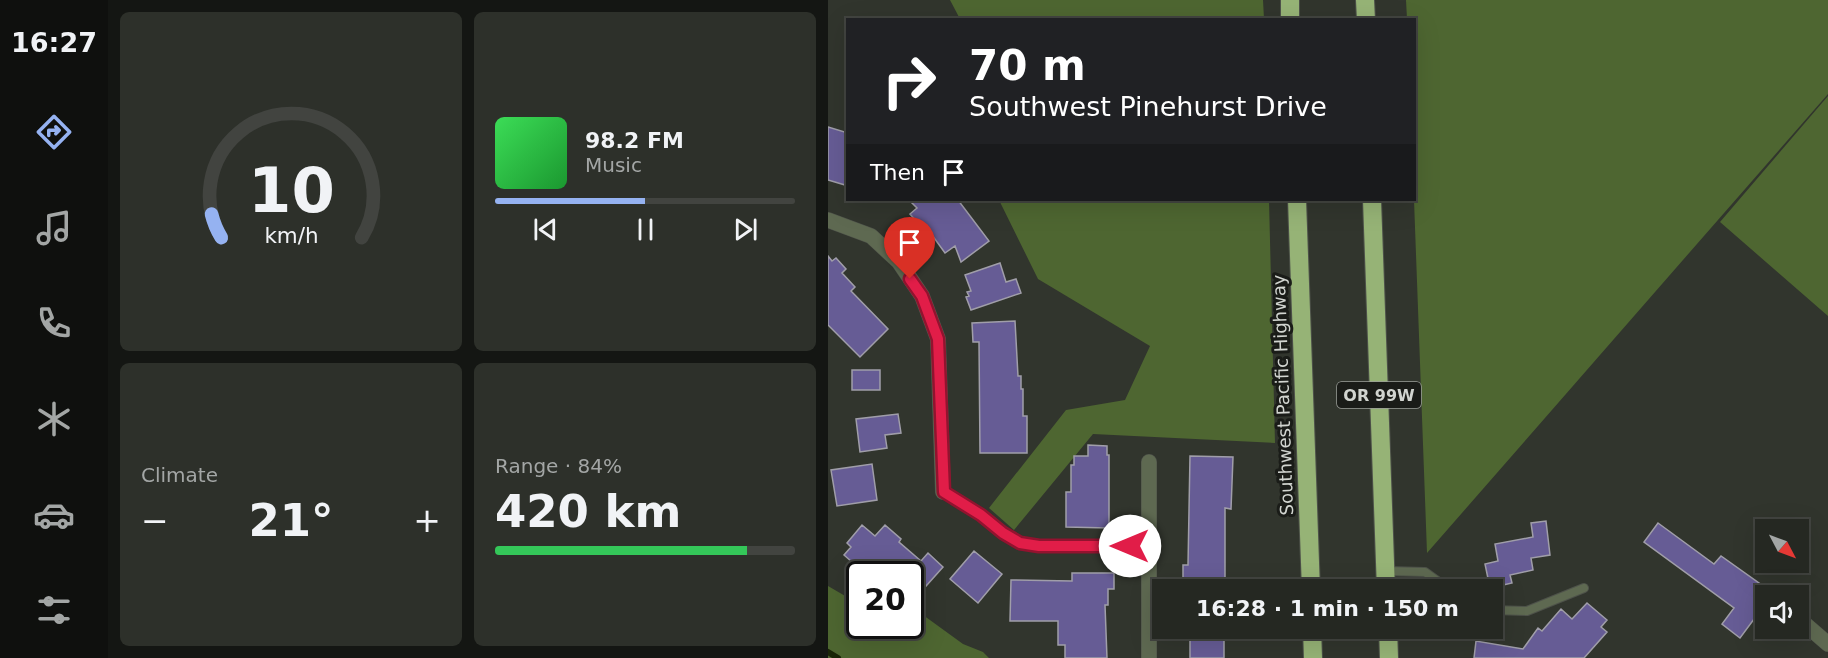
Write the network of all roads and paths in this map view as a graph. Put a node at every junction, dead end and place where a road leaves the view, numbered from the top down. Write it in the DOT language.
graph roads {
  1 [pos="1290,0"];
  2 [pos="1365,0"];
  3 [pos="1290,18"];
  4 [pos="1366,18"];
  5 [pos="1297,201"];
  6 [pos="1372,201"];
  7 [pos="828,220"];
  8 [pos="1149,462"];
  9 [pos="944,492"];
  10 [pos="1149,547"];
  11 [pos="1386,571"];
  12 [pos="1311,579"];
  13 [pos="1386,579"];
  14 [pos="1435,579"];
  15 [pos="1584,588"];
  16 [pos="1503,610"];
  17 [pos="1809,628"];
  18 [pos="1312,639"];
  19 [pos="1388,639"];
  20 [pos="1828,644"];
  21 [pos="1149,658"];
  22 [pos="1313,658"];
  23 [pos="1389,658"];
  1 -- 3 [label="highway"];
  2 -- 4 [label="highway"];
  5 -- 12 [label="highway, Southwest Pacific Highway"];
  6 -- 11 [label="highway, OR 99W"];
  7 -- 9 [label="street"];
  8 -- 10 [label="street"];
  9 -- 10 [label="lane"];
  10 -- 21 [label="street"];
  11 -- 13 [label="highway, OR 99W"];
  11 -- 14 [label="lane"];
  15 -- 16 [label="lane"];
  17 -- 20 [label="street"];
  18 -- 22 [label="highway"];
  19 -- 23 [label="highway"];
}
